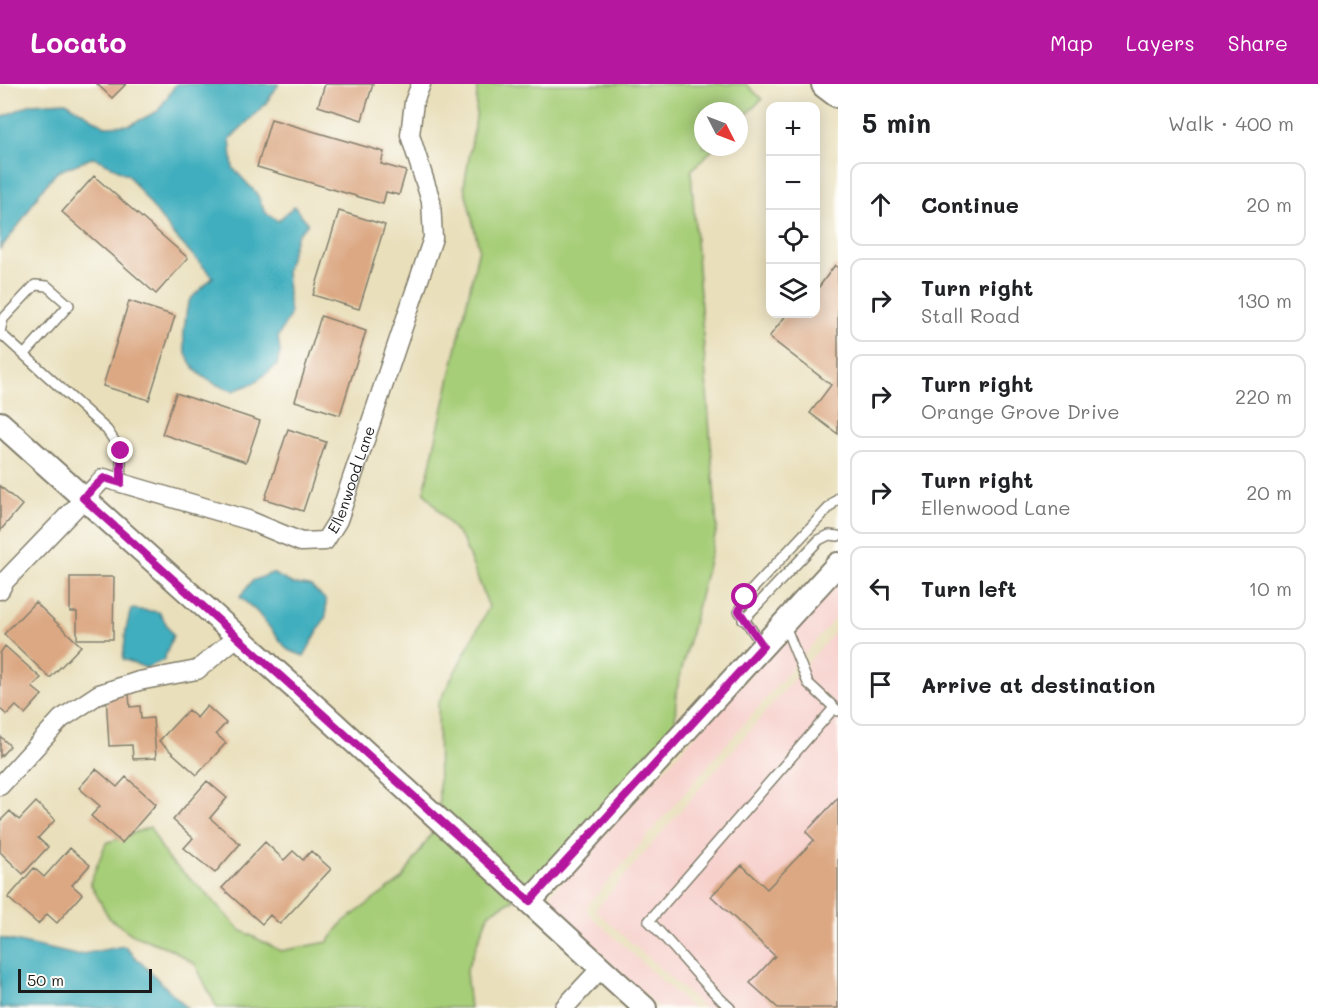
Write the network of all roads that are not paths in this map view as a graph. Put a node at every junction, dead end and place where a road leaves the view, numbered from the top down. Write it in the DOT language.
graph roads {
  1 [pos="421,84"];
  2 [pos="826,84"];
  3 [pos="838,93"];
  4 [pos="0,332"];
  5 [pos="24,355"];
  6 [pos="0,423"];
  7 [pos="121,483"];
  8 [pos="83,498"];
  9 [pos="838,498"];
  10 [pos="838,536"];
  11 [pos="838,564"];
  12 [pos="0,590"];
  13 [pos="743,620"];
  14 [pos="784,623"];
  15 [pos="237,637"];
  16 [pos="763,646"];
  17 [pos="836,709"];
  18 [pos="0,786"];
  19 [pos="530,901"];
  20 [pos="602,967"];
  21 [pos="564,1008"];
  22 [pos="645,1008"];
  23 [pos="730,1008"];
  1 -- 7 [label="street, Ellenwood Lane"];
  2 -- 3 [label="main road"];
  4 -- 5 [label="lane"];
  4 -- 5 [label="lane"];
  5 -- 7 [label="lane"];
  6 -- 8 [label="street"];
  7 -- 8 [label="street, Ellenwood Lane"];
  8 -- 12 [label="street, Ellenwood Lane"];
  8 -- 15 [label="street"];
  9 -- 13 [label="lane"];
  10 -- 13 [label="lane"];
  11 -- 14 [label="street"];
  13 -- 16 [label="lane"];
  14 -- 16 [label="street"];
  14 -- 17 [label="lane"];
  15 -- 18 [label="street"];
  15 -- 19 [label="street"];
  16 -- 19 [label="street"];
  17 -- 23 [label="lane"];
  19 -- 20 [label="street"];
  20 -- 21 [label="street"];
  20 -- 22 [label="street"];
}
